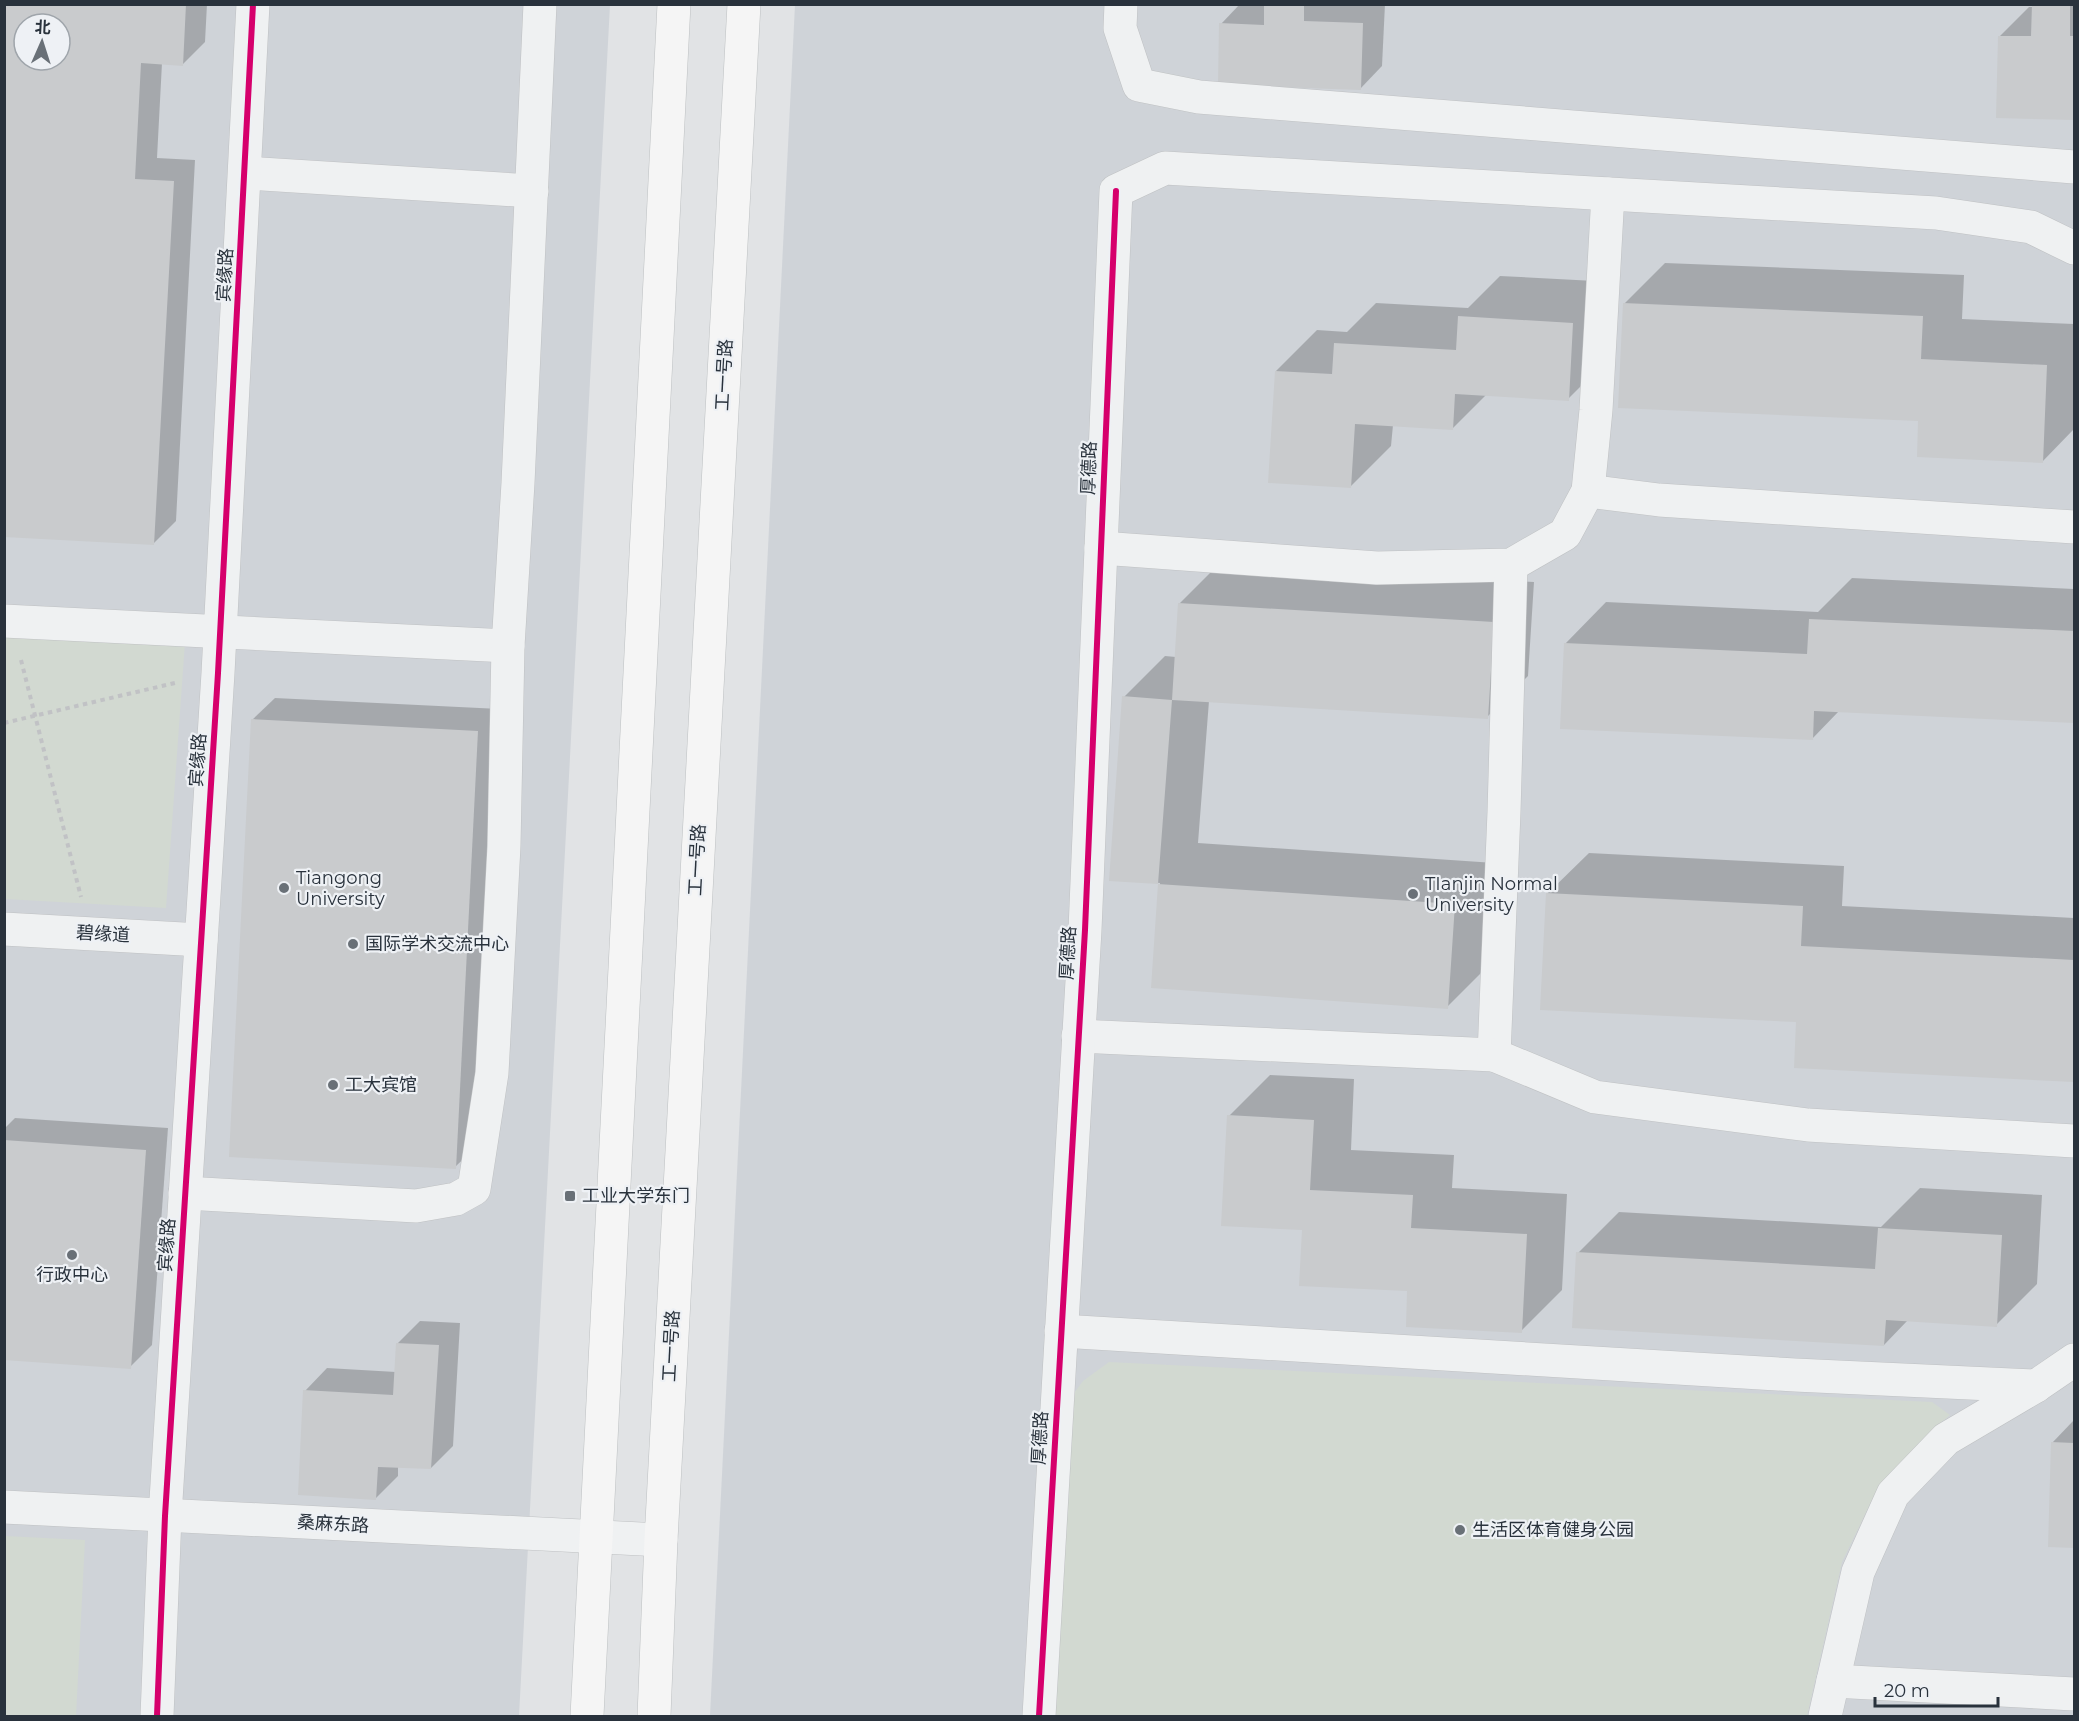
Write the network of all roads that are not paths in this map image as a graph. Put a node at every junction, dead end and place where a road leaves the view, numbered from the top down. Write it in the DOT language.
graph roads {
  1 [pos="253,4"];
  2 [pos="540,4"];
  3 [pos="675,4"];
  4 [pos="744,4"];
  5 [pos="1121,4"];
  6 [pos="2074,168"];
  7 [pos="245,173"];
  8 [pos="532,191"];
  9 [pos="1608,194"];
  10 [pos="2074,248"];
  11 [pos="1588,491"];
  12 [pos="2074,527"];
  13 [pos="1101,548"];
  14 [pos="1511,565"];
  15 [pos="8,621"];
  16 [pos="221,631"];
  17 [pos="508,646"];
  18 [pos="4,929"];
  19 [pos="201,940"];
  20 [pos="1078,1036"];
  21 [pos="1494,1055"];
  22 [pos="2074,1142"];
  23 [pos="185,1193"];
  24 [pos="1061,1331"];
  25 [pos="2074,1360"];
  26 [pos="2036,1386"];
  27 [pos="4,1507"];
  28 [pos="165,1516"];
  29 [pos="596,1537"];
  30 [pos="661,1540"];
  31 [pos="1833,1681"];
  32 [pos="2074,1694"];
  33 [pos="157,1716"];
  34 [pos="586,1716"];
  35 [pos="654,1716"];
  36 [pos="1039,1716"];
  37 [pos="1825,1716"];
  1 -- 7 [label="street, 宾缘路"];
  2 -- 8 [label="street"];
  3 -- 29 [label="main road"];
  4 -- 30 [label="main road, 工一号路"];
  5 -- 6 [label="street"];
  7 -- 8 [label="street"];
  7 -- 16 [label="street, 宾缘路"];
  8 -- 17 [label="street"];
  9 -- 10 [label="street"];
  9 -- 11 [label="street"];
  9 -- 13 [label="street, 厚德路"];
  11 -- 12 [label="street"];
  11 -- 14 [label="street"];
  13 -- 14 [label="street"];
  13 -- 20 [label="street, 厚德路"];
  14 -- 21 [label="street"];
  15 -- 16 [label="street"];
  16 -- 17 [label="street"];
  16 -- 19 [label="street, 宾缘路"];
  17 -- 23 [label="street"];
  18 -- 19 [label="street, 碧缘道"];
  19 -- 23 [label="street, 宾缘路"];
  20 -- 21 [label="street"];
  20 -- 24 [label="street, 厚德路"];
  21 -- 22 [label="street"];
  23 -- 28 [label="street, 宾缘路"];
  24 -- 26 [label="street"];
  24 -- 36 [label="street, 厚德路"];
  25 -- 26 [label="street"];
  26 -- 31 [label="street"];
  27 -- 28 [label="street, 桑麻东路"];
  28 -- 29 [label="street, 桑麻东路"];
  28 -- 33 [label="street, 宾缘路"];
  29 -- 30 [label="street, 桑麻东路"];
  29 -- 34 [label="main road"];
  30 -- 35 [label="main road, 工一号路"];
  31 -- 32 [label="street"];
  31 -- 37 [label="street"];
}
